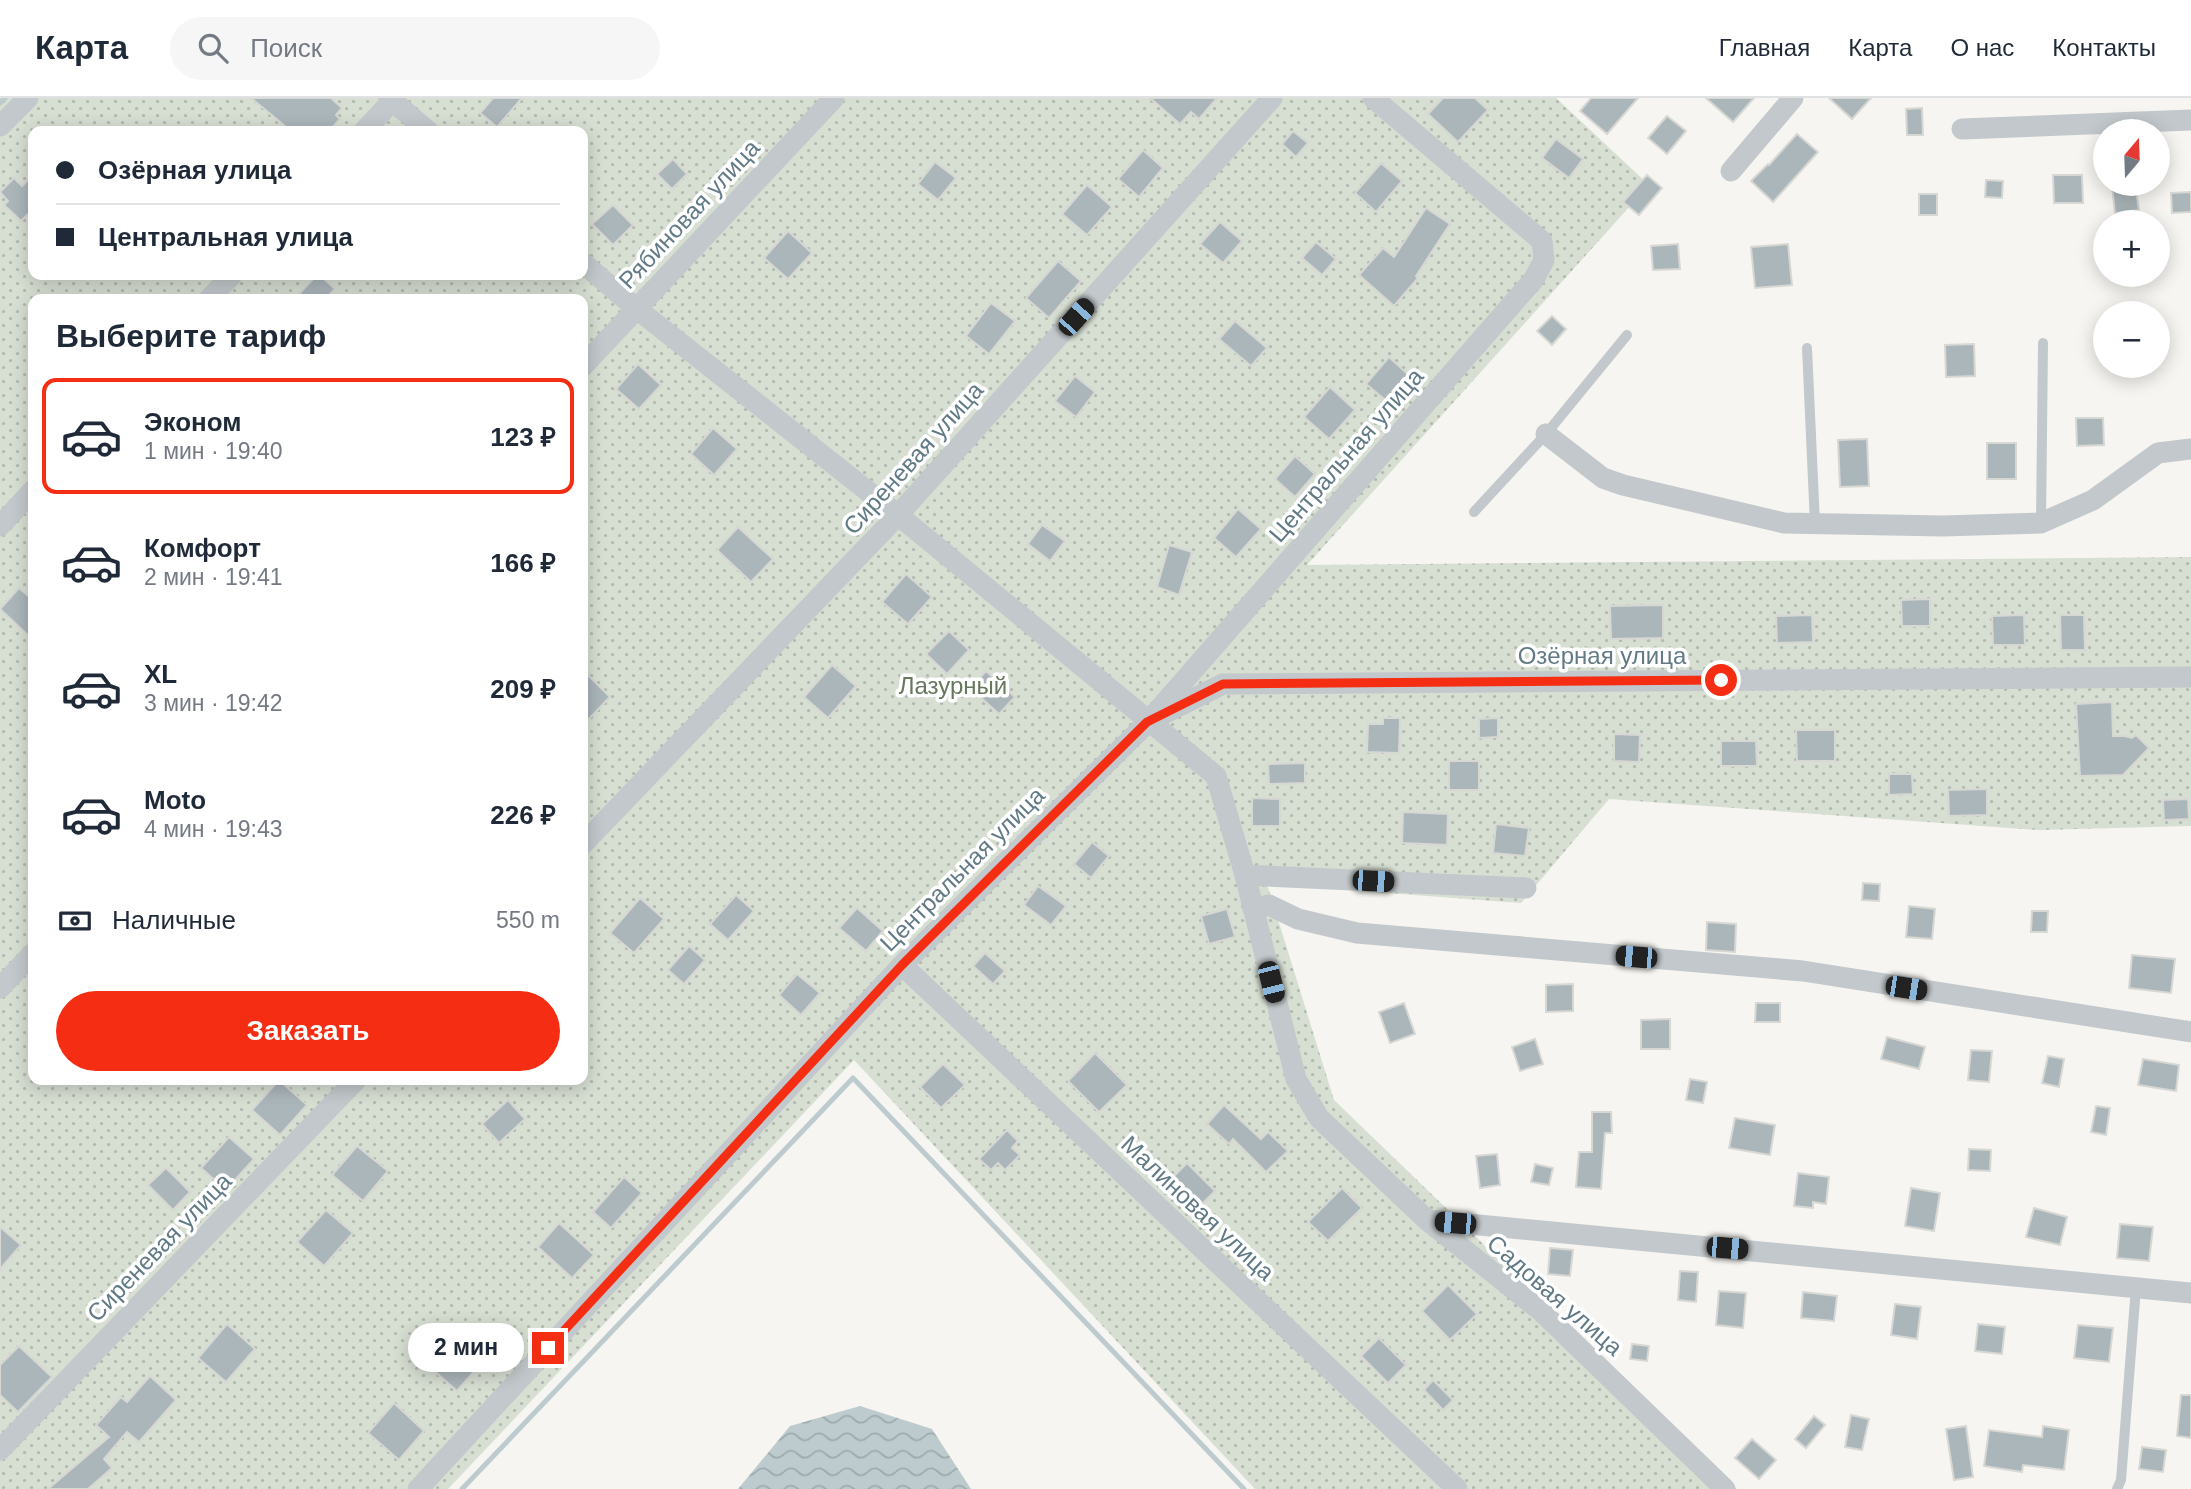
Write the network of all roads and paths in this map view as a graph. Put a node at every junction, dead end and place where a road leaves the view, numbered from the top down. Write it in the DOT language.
graph roads {
  1 [pos="28,98"];
  2 [pos="834,98"];
  3 [pos="1272,98"];
  4 [pos="1373,98"];
  5 [pos="1793,98"];
  6 [pos="392,99"];
  7 [pos="2191,120"];
  8 [pos="0,126"];
  9 [pos="368,126"];
  10 [pos="422,126"];
  11 [pos="1962,129"];
  12 [pos="1731,171"];
  13 [pos="588,267"];
  14 [pos="227,280"];
  15 [pos="214,294"];
  16 [pos="637,309"];
  17 [pos="1627,335"];
  18 [pos="2043,343"];
  19 [pos="1807,348"];
  20 [pos="588,361"];
  21 [pos="1546,434"];
  22 [pos="2191,449"];
  23 [pos="28,495"];
  24 [pos="1474,512"];
  25 [pos="898,515"];
  26 [pos="2040,523"];
  27 [pos="1815,524"];
  28 [pos="0,526"];
  29 [pos="2191,677"];
  30 [pos="1147,722"];
  31 [pos="588,839"];
  32 [pos="1245,875"];
  33 [pos="1526,888"];
  34 [pos="1253,909"];
  35 [pos="28,958"];
  36 [pos="902,965"];
  37 [pos="0,988"];
  38 [pos="2191,1032"];
  39 [pos="351,1085"];
  40 [pos="1427,1220"];
  41 [pos="2137,1287"];
  42 [pos="2191,1293"];
  43 [pos="0,1450"];
  44 [pos="418,1489"];
  45 [pos="1457,1489"];
  46 [pos="1725,1489"];
  47 [pos="2117,1489"];
  1 -- 8 [label="street"];
  2 -- 16 [label="street, Рябиновая улица"];
  3 -- 25 [label="street, Сиреневая улица"];
  4 -- 30 [label="street, Центральная улица"];
  5 -- 12 [label="street"];
  6 -- 9 [label="street"];
  6 -- 10 [label="street"];
  7 -- 11 [label="street"];
  13 -- 16 [label="street, Садовая улица"];
  14 -- 15 [label="street"];
  16 -- 20 [label="street, Рябиновая улица"];
  16 -- 25 [label="street, Садовая улица"];
  17 -- 21 [label="lane"];
  18 -- 26 [label="lane"];
  19 -- 27 [label="lane"];
  21 -- 24 [label="lane"];
  21 -- 27 [label="street"];
  22 -- 26 [label="street"];
  23 -- 28 [label="street"];
  25 -- 30 [label="street, Садовая улица"];
  25 -- 31 [label="street, Сиреневая улица"];
  26 -- 27 [label="street"];
  29 -- 30 [label="street, Озёрная улица"];
  30 -- 32 [label="street, Садовая улица"];
  30 -- 36 [label="street, Центральная улица"];
  32 -- 33 [label="street"];
  32 -- 34 [label="street, Садовая улица"];
  34 -- 38 [label="street"];
  34 -- 40 [label="street, Садовая улица"];
  35 -- 37 [label="street"];
  36 -- 44 [label="street, Центральная улица"];
  36 -- 45 [label="street, Малиновая улица"];
  39 -- 43 [label="street, Сиреневая улица"];
  40 -- 41 [label="street"];
  40 -- 46 [label="street, Садовая улица"];
  41 -- 42 [label="street"];
  41 -- 47 [label="lane"];
}
